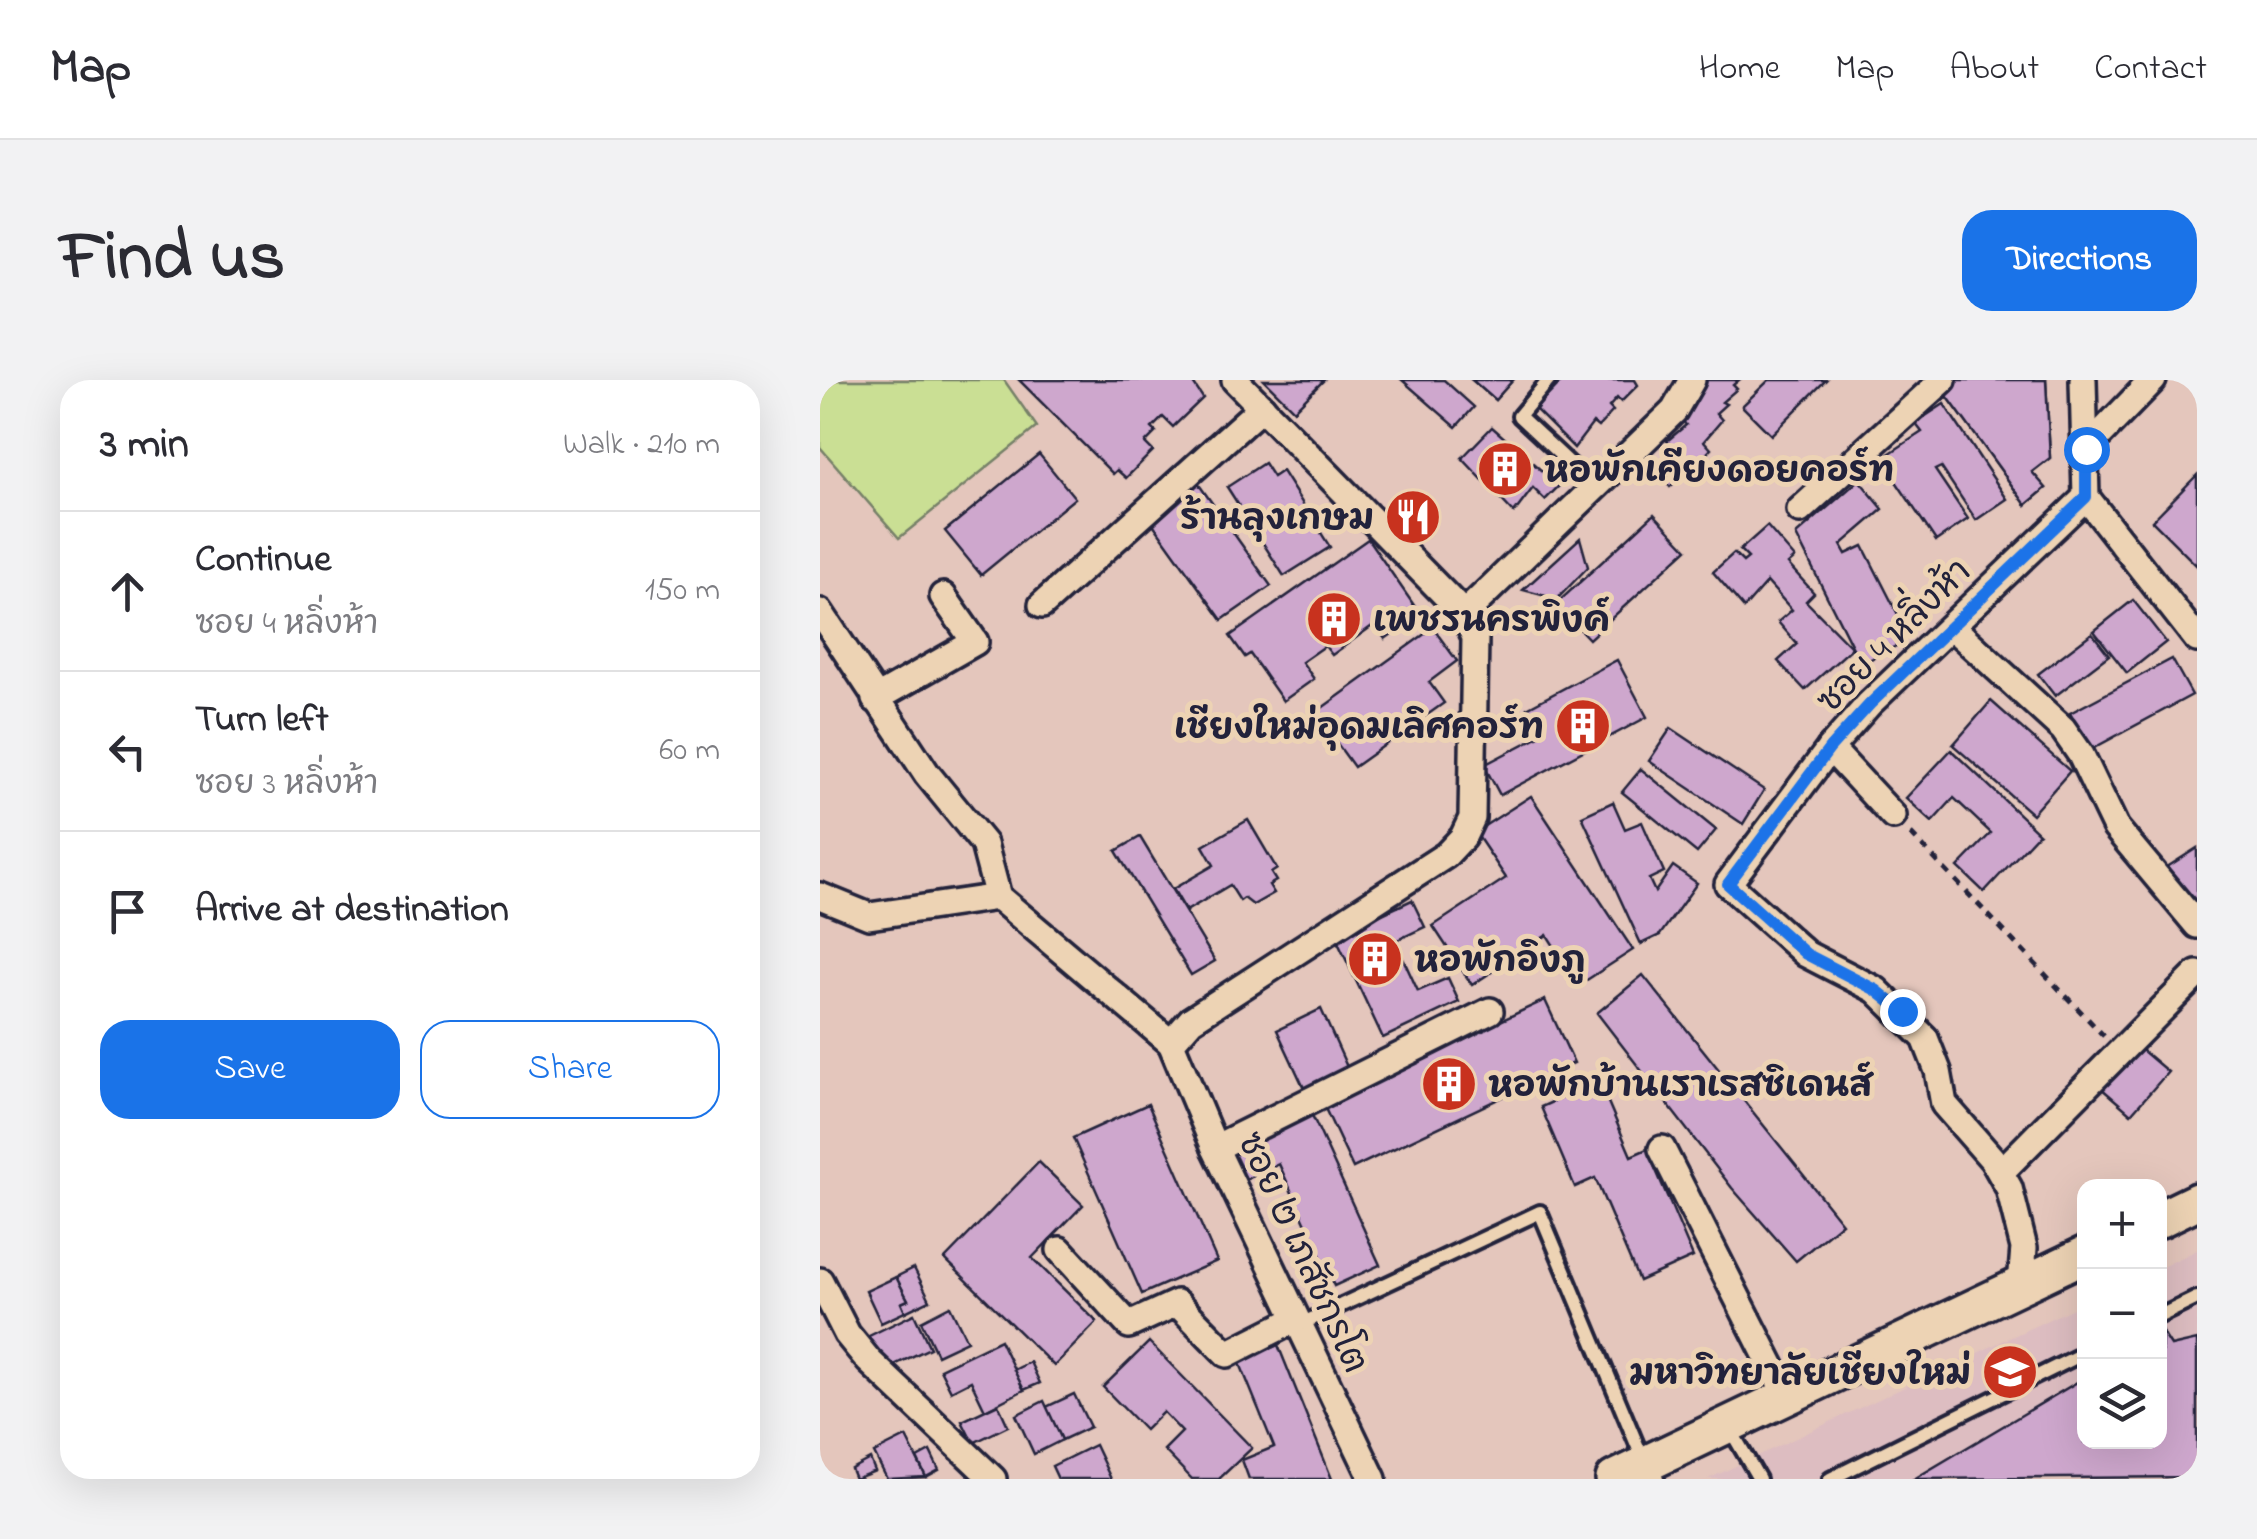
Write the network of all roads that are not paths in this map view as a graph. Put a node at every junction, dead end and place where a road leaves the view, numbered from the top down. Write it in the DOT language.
graph roads {
  1 [pos="1235,380"];
  2 [pos="1549,380"];
  3 [pos="1692,380"];
  4 [pos="1943,380"];
  5 [pos="2082,380"];
  6 [pos="2154,380"];
  7 [pos="1262,407"];
  8 [pos="2086,449"];
  9 [pos="1595,488"];
  10 [pos="2086,497"];
  11 [pos="1800,510"];
  12 [pos="943,596"];
  13 [pos="1042,606"];
  14 [pos="820,612"];
  15 [pos="1464,614"];
  16 [pos="1953,628"];
  17 [pos="2197,638"];
  18 [pos="875,698"];
  19 [pos="1830,748"];
  20 [pos="1893,816"];
  21 [pos="820,896"];
  22 [pos="998,898"];
  23 [pos="2197,925"];
  24 [pos="2197,974"];
  25 [pos="1490,1011"];
  26 [pos="1172,1049"];
  27 [pos="1215,1148"];
  28 [pos="1662,1149"];
  29 [pos="2001,1172"];
  30 [pos="2197,1202"];
  31 [pos="2167,1216"];
  32 [pos="1060,1250"];
  33 [pos="2077,1257"];
  34 [pos="820,1280"];
  35 [pos="2021,1284"];
  36 [pos="2197,1298"];
  37 [pos="2167,1313"];
  38 [pos="1297,1322"];
  39 [pos="2077,1356"];
  40 [pos="1787,1396"];
  41 [pos="1728,1424"];
  42 [pos="1638,1474"];
  43 [pos="992,1479"];
  44 [pos="1373,1479"];
  45 [pos="1759,1479"];
  46 [pos="1830,1479"];
  1 -- 7 [label="street"];
  2 -- 9 [label="lane"];
  3 -- 9 [label="street"];
  4 -- 11 [label="street"];
  5 -- 8 [label="street"];
  6 -- 8 [label="street"];
  7 -- 13 [label="street"];
  7 -- 15 [label="street"];
  8 -- 10 [label="street"];
  9 -- 15 [label="street"];
  10 -- 16 [label="street, ซอย 4 หลิ่งห้า"];
  10 -- 17 [label="street"];
  12 -- 18 [label="street"];
  14 -- 18 [label="street"];
  15 -- 26 [label="street"];
  16 -- 19 [label="street, ซอย 4 หลิ่งห้า"];
  16 -- 23 [label="street"];
  18 -- 22 [label="street"];
  19 -- 20 [label="street"];
  19 -- 29 [label="street, ซอย 4 หลิ่งห้า"];
  21 -- 22 [label="street"];
  22 -- 26 [label="street"];
  24 -- 29 [label="street"];
  25 -- 27 [label="street"];
  26 -- 27 [label="street, ซอย ๒ เภสัชกรโต"];
  27 -- 38 [label="street, ซอย ๒ เภสัชกรโต"];
  28 -- 40 [label="street"];
  29 -- 35 [label="street"];
  30 -- 31 [label="main road"];
  32 -- 38 [label="street"];
  33 -- 35 [label="main road"];
  34 -- 43 [label="street"];
  35 -- 40 [label="main road"];
  36 -- 37 [label="lane"];
  38 -- 42 [label="lane"];
  38 -- 44 [label="street, ซอย ๒ เภสัชกรโต"];
  39 -- 46 [label="lane"];
  40 -- 41 [label="main road"];
  41 -- 42 [label="main road"];
  41 -- 45 [label="lane"];
}
